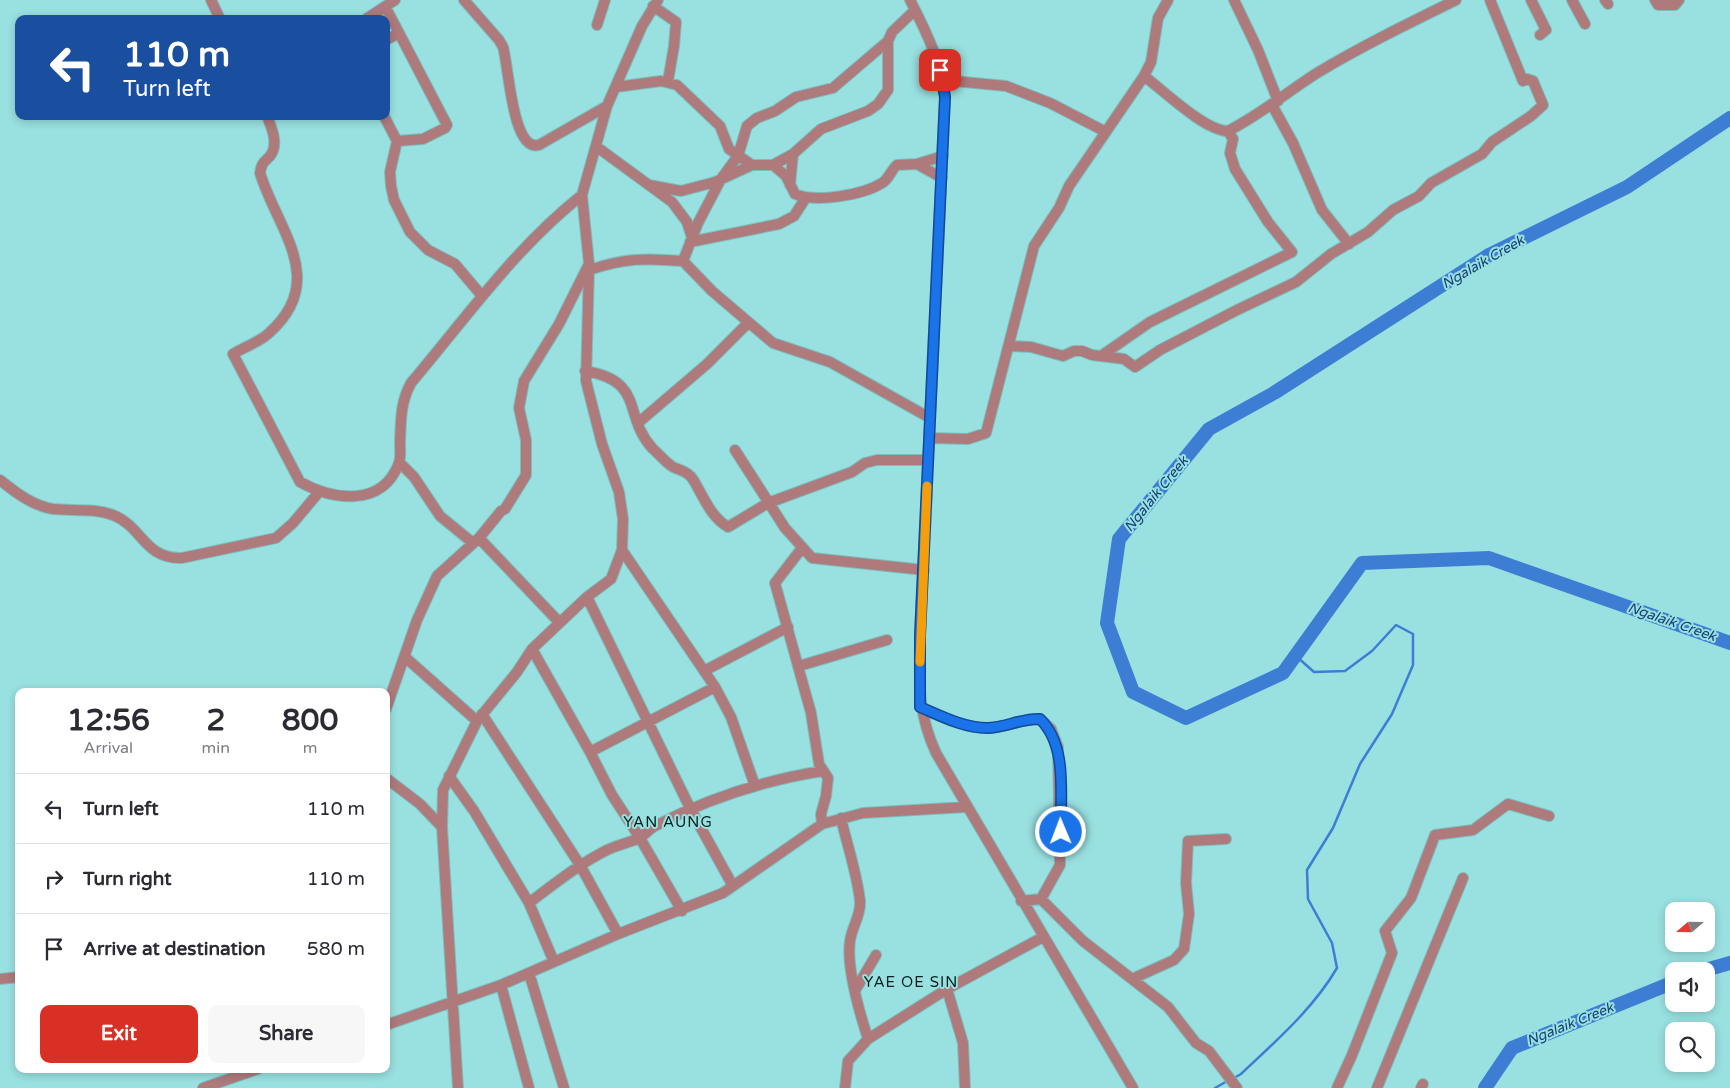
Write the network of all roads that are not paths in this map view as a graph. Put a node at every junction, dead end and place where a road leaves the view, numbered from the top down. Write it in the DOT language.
graph roads {
  1 [pos="211,0"];
  2 [pos="395,0"];
  3 [pos="464,0"];
  4 [pos="605,0"];
  5 [pos="910,0"];
  6 [pos="1168,0"];
  7 [pos="1234,0"];
  8 [pos="1456,0"];
  9 [pos="1490,0"];
  10 [pos="1531,0"];
  11 [pos="1572,0"];
  12 [pos="1654,0"];
  13 [pos="1679,0"];
  14 [pos="656,3"];
  15 [pos="386,8"];
  16 [pos="915,10"];
  17 [pos="218,15"];
  18 [pos="373,15"];
  19 [pos="390,15"];
  20 [pos="390,16"];
  21 [pos="1585,24"];
  22 [pos="597,25"];
  23 [pos="399,33"];
  24 [pos="1540,35"];
  25 [pos="390,38"];
  26 [pos="888,40"];
  27 [pos="1144,76"];
  28 [pos="943,80"];
  29 [pos="668,82"];
  30 [pos="616,87"];
  31 [pos="1275,103"];
  32 [pos="607,106"];
  33 [pos="268,120"];
  34 [pos="386,120"];
  35 [pos="1228,131"];
  36 [pos="724,132"];
  37 [pos="1106,132"];
  38 [pos="744,137"];
  39 [pos="397,141"];
  40 [pos="597,147"];
  41 [pos="794,154"];
  42 [pos="738,156"];
  43 [pos="942,156"];
  44 [pos="756,164"];
  45 [pos="773,164"];
  46 [pos="917,164"];
  47 [pos="942,178"];
  48 [pos="721,180"];
  49 [pos="649,185"];
  50 [pos="790,185"];
  51 [pos="582,195"];
  52 [pos="805,198"];
  53 [pos="691,240"];
  54 [pos="1349,244"];
  55 [pos="683,261"];
  56 [pos="589,267"];
  57 [pos="482,296"];
  58 [pos="748,323"];
  59 [pos="1010,346"];
  60 [pos="1101,356"];
  61 [pos="585,371"];
  62 [pos="930,418"];
  63 [pos="638,423"];
  64 [pos="929,438"];
  65 [pos="735,450"];
  66 [pos="928,460"];
  67 [pos="399,462"];
  68 [pos="0,480"];
  69 [pos="319,492"];
  70 [pos="768,503"];
  71 [pos="476,541"];
  72 [pos="802,548"];
  73 [pos="622,550"];
  74 [pos="924,570"];
  75 [pos="587,597"];
  76 [pos="559,622"];
  77 [pos="788,627"];
  78 [pos="887,640"];
  79 [pos="532,649"];
  80 [pos="405,657"];
  81 [pos="799,666"];
  82 [pos="704,671"];
  83 [pos="715,687"];
  84 [pos="390,698"];
  85 [pos="920,707"];
  86 [pos="480,718"];
  87 [pos="648,723"];
  88 [pos="590,752"];
  89 [pos="823,770"];
  90 [pos="450,776"];
  91 [pos="390,781"];
  92 [pos="756,786"];
  93 [pos="967,807"];
  94 [pos="691,810"];
  95 [pos="1548,816"];
  96 [pos="841,818"];
  97 [pos="822,824"];
  98 [pos="442,827"];
  99 [pos="640,838"];
  100 [pos="1226,839"];
  101 [pos="580,865"];
  102 [pos="1463,878"];
  103 [pos="733,886"];
  104 [pos="1041,899"];
  105 [pos="1022,901"];
  106 [pos="529,903"];
  107 [pos="682,911"];
  108 [pos="618,934"];
  109 [pos="1043,937"];
  110 [pos="876,955"];
  111 [pos="554,962"];
  112 [pos="529,973"];
  113 [pos="15,977"];
  114 [pos="0,979"];
  115 [pos="1132,979"];
  116 [pos="502,985"];
  117 [pos="856,989"];
  118 [pos="948,989"];
  119 [pos="454,1003"];
  120 [pos="390,1024"];
  121 [pos="868,1039"];
  122 [pos="246,1073"];
  123 [pos="203,1088"];
  124 [pos="458,1088"];
  125 [pos="529,1088"];
  126 [pos="564,1088"];
  127 [pos="846,1088"];
  128 [pos="965,1088"];
  129 [pos="1133,1088"];
  130 [pos="1237,1088"];
  131 [pos="1337,1088"];
  132 [pos="1377,1088"];
  1 -- 17 [label="street"];
  2 -- 15 [label="street"];
  3 -- 32 [label="street"];
  4 -- 22 [label="street"];
  5 -- 16 [label="street"];
  6 -- 27 [label="street"];
  7 -- 31 [label="street"];
  8 -- 31 [label="street"];
  9 -- 54 [label="street"];
  10 -- 24 [label="street"];
  11 -- 21 [label="street"];
  12 -- 13 [label="street"];
  14 -- 29 [label="street"];
  14 -- 30 [label="street"];
  15 -- 18 [label="street"];
  15 -- 19 [label="street"];
  16 -- 26 [label="street"];
  16 -- 28 [label="street"];
  20 -- 23 [label="street"];
  23 -- 25 [label="street"];
  23 -- 39 [label="street"];
  26 -- 38 [label="street"];
  26 -- 41 [label="street"];
  27 -- 35 [label="street"];
  27 -- 37 [label="street"];
  28 -- 37 [label="street"];
  28 -- 43 [label="street"];
  29 -- 30 [label="street"];
  29 -- 36 [label="street"];
  30 -- 32 [label="street"];
  31 -- 35 [label="street"];
  31 -- 54 [label="street"];
  32 -- 40 [label="street"];
  33 -- 69 [label="street"];
  34 -- 39 [label="street"];
  35 -- 60 [label="street"];
  36 -- 38 [label="street"];
  36 -- 42 [label="street"];
  37 -- 59 [label="street"];
  38 -- 42 [label="street"];
  38 -- 44 [label="street"];
  39 -- 57 [label="street"];
  40 -- 49 [label="street"];
  40 -- 51 [label="street"];
  41 -- 45 [label="street"];
  41 -- 50 [label="street"];
  42 -- 44 [label="street"];
  42 -- 48 [label="street"];
  43 -- 46 [label="street"];
  43 -- 47 [label="street"];
  44 -- 45 [label="street"];
  44 -- 48 [label="street"];
  45 -- 50 [label="street"];
  46 -- 47 [label="street"];
  46 -- 52 [label="street"];
  47 -- 62 [label="street"];
  48 -- 49 [label="street"];
  48 -- 53 [label="street"];
  49 -- 53 [label="street"];
  50 -- 52 [label="street"];
  51 -- 56 [label="street"];
  51 -- 57 [label="street"];
  52 -- 53 [label="street"];
  53 -- 55 [label="street"];
  54 -- 60 [label="street"];
  55 -- 56 [label="street"];
  55 -- 58 [label="street"];
  56 -- 61 [label="street"];
  56 -- 71 [label="street"];
  57 -- 67 [label="street"];
  58 -- 62 [label="street"];
  58 -- 63 [label="street"];
  59 -- 60 [label="street"];
  59 -- 64 [label="street"];
  61 -- 63 [label="street"];
  61 -- 73 [label="street"];
  62 -- 64 [label="street"];
  63 -- 70 [label="street"];
  64 -- 66 [label="street"];
  65 -- 70 [label="street"];
  66 -- 70 [label="street"];
  66 -- 74 [label="street"];
  67 -- 69 [label="street"];
  67 -- 71 [label="street"];
  68 -- 69 [label="street"];
  70 -- 72 [label="street"];
  71 -- 76 [label="street"];
  71 -- 80 [label="street"];
  72 -- 74 [label="street"];
  72 -- 77 [label="street"];
  73 -- 75 [label="street"];
  73 -- 82 [label="street"];
  74 -- 85 [label="street"];
  75 -- 76 [label="street"];
  75 -- 87 [label="street"];
  76 -- 79 [label="street"];
  77 -- 81 [label="street"];
  77 -- 82 [label="street"];
  78 -- 81 [label="street"];
  79 -- 86 [label="street"];
  79 -- 88 [label="street"];
  80 -- 84 [label="street"];
  80 -- 86 [label="street"];
  81 -- 89 [label="street"];
  82 -- 83 [label="street"];
  83 -- 87 [label="street"];
  83 -- 92 [label="street"];
  85 -- 93 [label="street"];
  85 -- 104 [label="street"];
  86 -- 90 [label="street"];
  86 -- 101 [label="street"];
  87 -- 88 [label="street"];
  87 -- 94 [label="street"];
  88 -- 99 [label="street"];
  89 -- 92 [label="street"];
  89 -- 97 [label="street"];
  90 -- 98 [label="street"];
  90 -- 106 [label="street"];
  91 -- 98 [label="street"];
  92 -- 94 [label="street"];
  93 -- 96 [label="street"];
  93 -- 105 [label="street"];
  94 -- 99 [label="street"];
  94 -- 103 [label="street"];
  95 -- 131 [label="street"];
  96 -- 97 [label="street"];
  96 -- 117 [label="street"];
  97 -- 103 [label="street"];
  98 -- 119 [label="street"];
  99 -- 101 [label="street"];
  99 -- 107 [label="street"];
  100 -- 115 [label="street"];
  101 -- 106 [label="street"];
  101 -- 108 [label="street"];
  102 -- 132 [label="street"];
  103 -- 107 [label="street"];
  104 -- 105 [label="street"];
  104 -- 115 [label="street"];
  105 -- 109 [label="street"];
  106 -- 111 [label="street"];
  107 -- 108 [label="street"];
  108 -- 111 [label="street"];
  109 -- 118 [label="street"];
  109 -- 129 [label="street"];
  110 -- 117 [label="street"];
  111 -- 112 [label="street"];
  112 -- 116 [label="street"];
  112 -- 126 [label="street"];
  113 -- 114 [label="street"];
  115 -- 130 [label="street"];
  116 -- 119 [label="street"];
  116 -- 125 [label="street"];
  117 -- 121 [label="street"];
  118 -- 121 [label="street"];
  118 -- 128 [label="street"];
  119 -- 120 [label="street"];
  119 -- 124 [label="street"];
  121 -- 127 [label="street"];
  122 -- 123 [label="street"];
}
